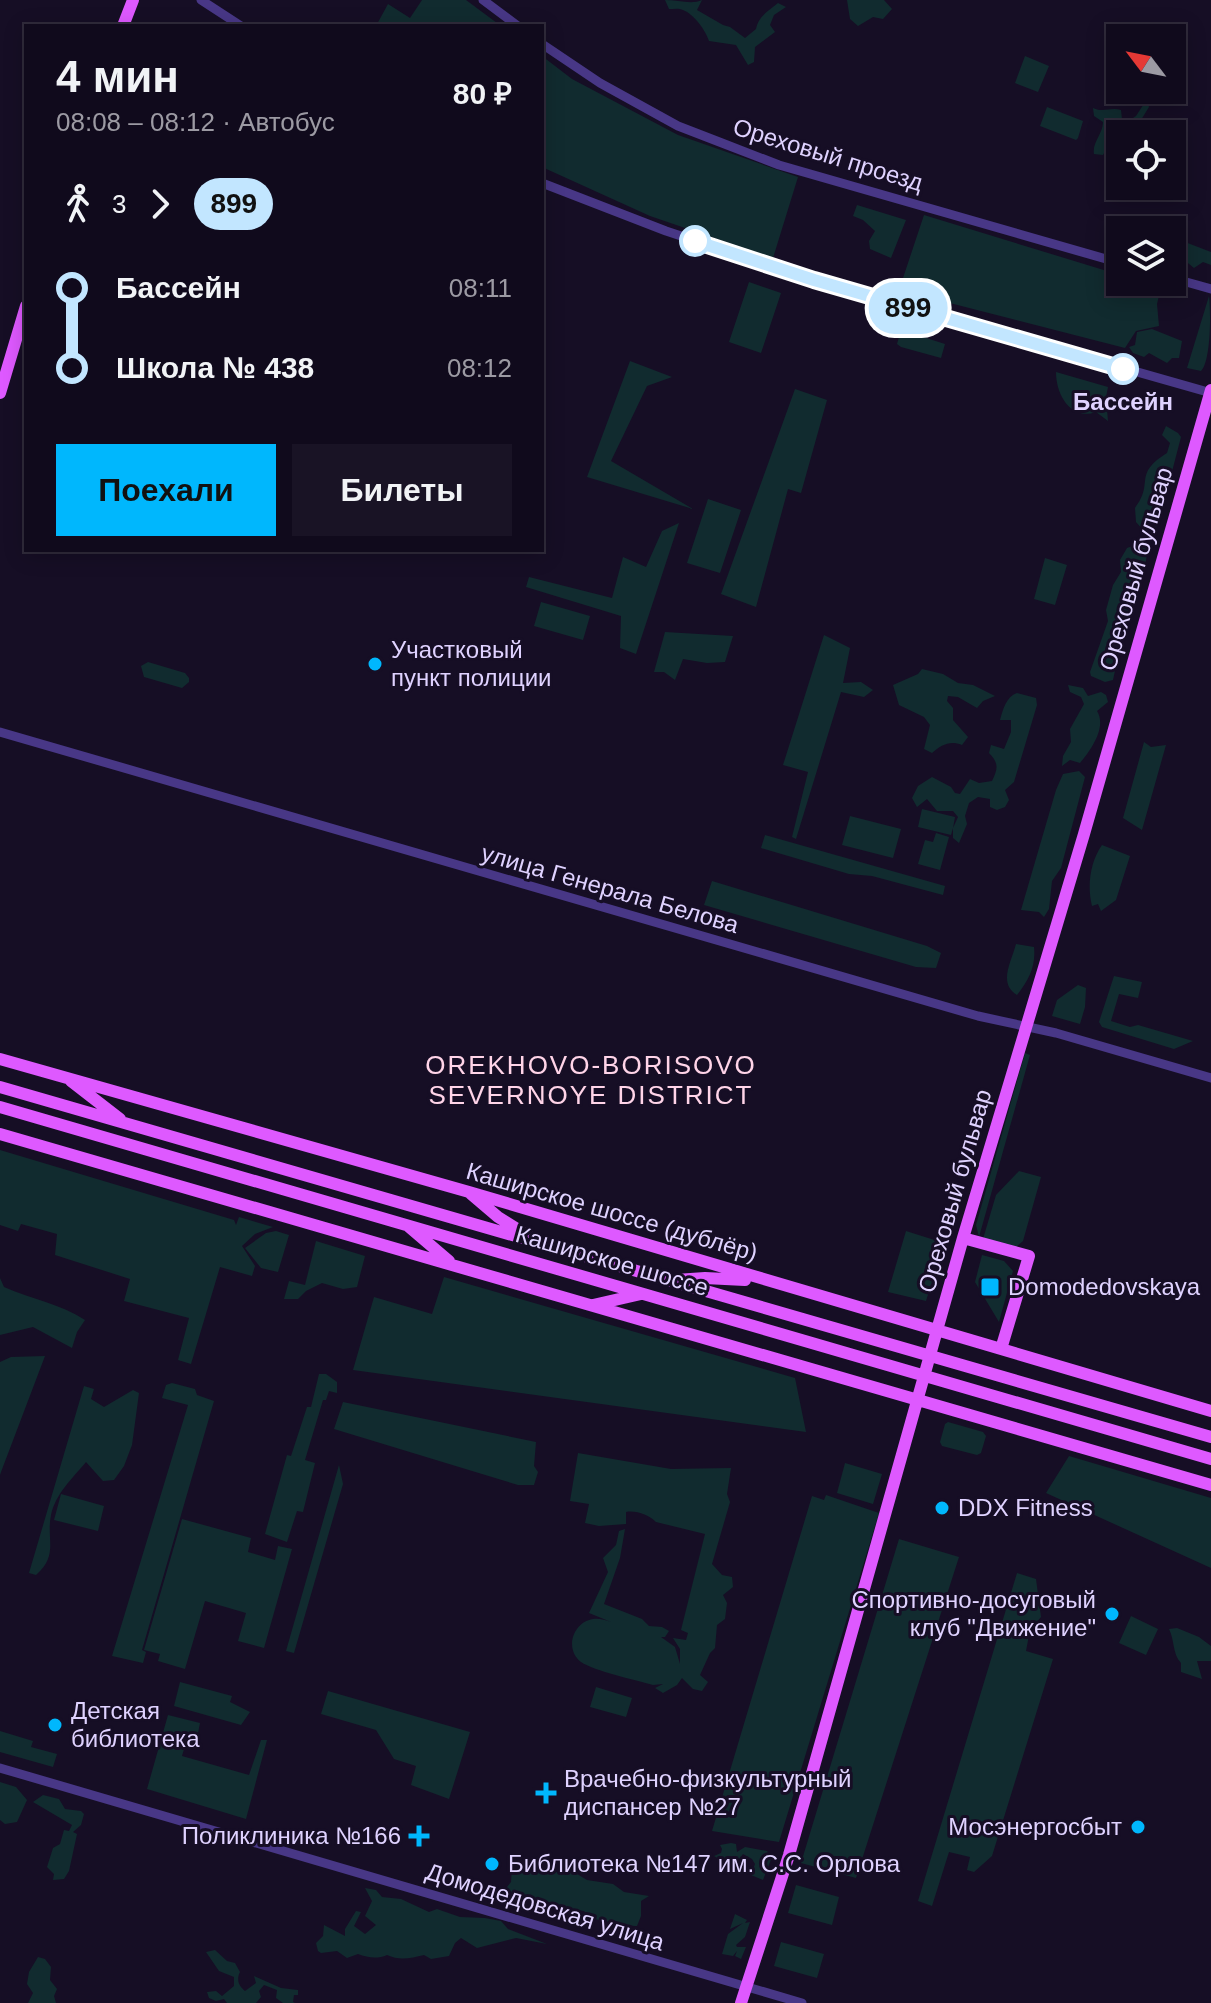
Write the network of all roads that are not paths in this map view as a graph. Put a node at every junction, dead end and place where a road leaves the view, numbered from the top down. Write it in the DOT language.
graph roads {
  1 [pos="133,0"];
  2 [pos="201,0"];
  3 [pos="483,0"];
  4 [pos="124,24"];
  5 [pos="238,24"];
  6 [pos="515,24"];
  7 [pos="544,45"];
  8 [pos="544,184"];
  9 [pos="1106,259"];
  10 [pos="1186,282"];
  11 [pos="1211,289"];
  12 [pos="24,313"];
  13 [pos="1211,392"];
  14 [pos="0,393"];
  15 [pos="0,732"];
  16 [pos="1025,1028"];
  17 [pos="0,1059"];
  18 [pos="65,1077"];
  19 [pos="1211,1078"];
  20 [pos="0,1087"];
  21 [pos="0,1107"];
  22 [pos="129,1125"];
  23 [pos="0,1134"];
  24 [pos="469,1192"];
  25 [pos="403,1222"];
  26 [pos="963,1238"];
  27 [pos="543,1245"];
  28 [pos="458,1267"];
  29 [pos="666,1281"];
  30 [pos="768,1281"];
  31 [pos="645,1293"];
  32 [pos="590,1306"];
  33 [pos="938,1331"];
  34 [pos="1001,1349"];
  35 [pos="930,1356"];
  36 [pos="925,1375"];
  37 [pos="918,1402"];
  38 [pos="1211,1411"];
  39 [pos="1211,1437"];
  40 [pos="1211,1459"];
  41 [pos="1211,1485"];
  42 [pos="0,1768"];
  43 [pos="746,1988"];
  44 [pos="741,2003"];
  45 [pos="802,2003"];
  1 -- 4 [label="main road"];
  2 -- 5 [label="street"];
  3 -- 6 [label="street"];
  7 -- 9 [label="street, Ореховый проезд"];
  8 -- 13 [label="street"];
  10 -- 11 [label="street"];
  12 -- 14 [label="main road"];
  13 -- 16 [label="main road, Ореховый бульвар"];
  15 -- 16 [label="street, улица Генерала Белова"];
  16 -- 19 [label="street, улица Генерала Белова"];
  16 -- 26 [label="main road, Ореховый бульвар"];
  17 -- 18 [label="main road, Каширское шоссе (дублёр)"];
  18 -- 22 [label="main road"];
  18 -- 24 [label="main road, Каширское шоссе (дублёр)"];
  20 -- 22 [label="main road, Каширское шоссе"];
  21 -- 25 [label="main road, Каширское шоссе"];
  22 -- 27 [label="main road, Каширское шоссе"];
  23 -- 28 [label="main road"];
  24 -- 27 [label="main road"];
  24 -- 30 [label="main road, Каширское шоссе (дублёр)"];
  25 -- 28 [label="main road"];
  25 -- 31 [label="main road, Каширское шоссе"];
  26 -- 33 [label="main road, Ореховый бульвар"];
  26 -- 34 [label="main road"];
  27 -- 29 [label="main road, Каширское шоссе"];
  28 -- 32 [label="main road"];
  29 -- 30 [label="main road"];
  29 -- 35 [label="main road, Каширское шоссе"];
  30 -- 33 [label="main road, Каширское шоссе (дублёр)"];
  31 -- 32 [label="main road"];
  31 -- 36 [label="main road, Каширское шоссе"];
  32 -- 37 [label="main road"];
  33 -- 34 [label="main road, Каширское шоссе (дублёр)"];
  33 -- 35 [label="main road, Ореховый бульвар"];
  34 -- 38 [label="main road, Каширское шоссе (дублёр)"];
  35 -- 36 [label="main road, Ореховый бульвар"];
  35 -- 39 [label="main road, Каширское шоссе"];
  36 -- 37 [label="main road, Ореховый бульвар"];
  36 -- 40 [label="main road, Каширское шоссе"];
  37 -- 41 [label="main road"];
  37 -- 43 [label="main road, Ореховый бульвар"];
  42 -- 43 [label="street, Домодедовская улица"];
  43 -- 44 [label="main road, Ореховый бульвар"];
  43 -- 45 [label="street, Домодедовская улица"];
}
